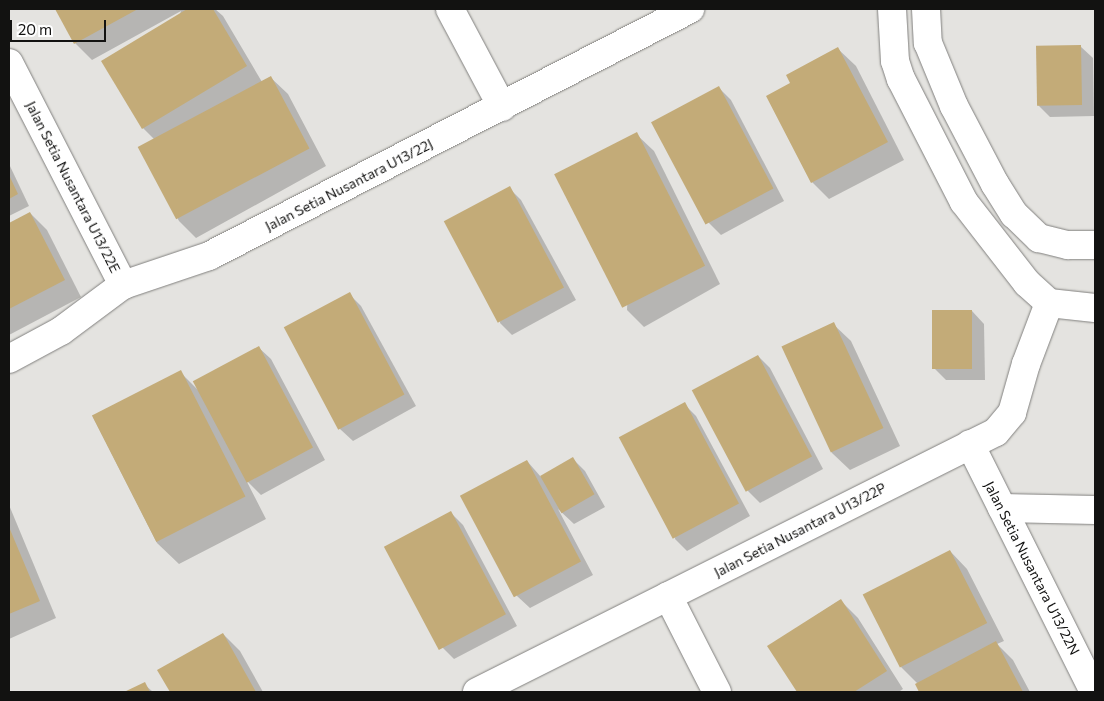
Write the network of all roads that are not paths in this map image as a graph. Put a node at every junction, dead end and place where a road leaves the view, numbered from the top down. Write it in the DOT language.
graph roads {
  1 [pos="450,9"];
  2 [pos="690,9"];
  3 [pos="892,9"];
  4 [pos="926,9"];
  5 [pos="9,63"];
  6 [pos="502,107"];
  7 [pos="1039,238"];
  8 [pos="1095,245"];
  9 [pos="1027,283"];
  10 [pos="123,285"];
  11 [pos="1050,302"];
  12 [pos="1095,308"];
  13 [pos="9,358"];
  14 [pos="970,444"];
  15 [pos="1002,508"];
  16 [pos="1095,510"];
  17 [pos="668,596"];
  18 [pos="477,692"];
  19 [pos="717,692"];
  20 [pos="1094,692"];
  1 -- 6 [label="street"];
  2 -- 6 [label="street, Jalan Setia Nusantara U13/22J"];
  3 -- 9 [label="street"];
  4 -- 7 [label="street"];
  5 -- 10 [label="street, Jalan Setia Nusantara U13/22E"];
  6 -- 10 [label="street, Jalan Setia Nusantara U13/22J"];
  7 -- 8 [label="street"];
  7 -- 9 [label="street"];
  9 -- 11 [label="street"];
  10 -- 13 [label="street, Jalan Setia Nusantara U13/22J"];
  11 -- 12 [label="street"];
  11 -- 14 [label="street, Jalan Setia Nusantara U13/22P"];
  14 -- 15 [label="street, Jalan Setia Nusantara U13/22N"];
  14 -- 17 [label="street, Jalan Setia Nusantara U13/22P"];
  15 -- 16 [label="street"];
  15 -- 20 [label="street, Jalan Setia Nusantara U13/22N"];
  17 -- 18 [label="street, Jalan Setia Nusantara U13/22P"];
  17 -- 19 [label="street"];
}
